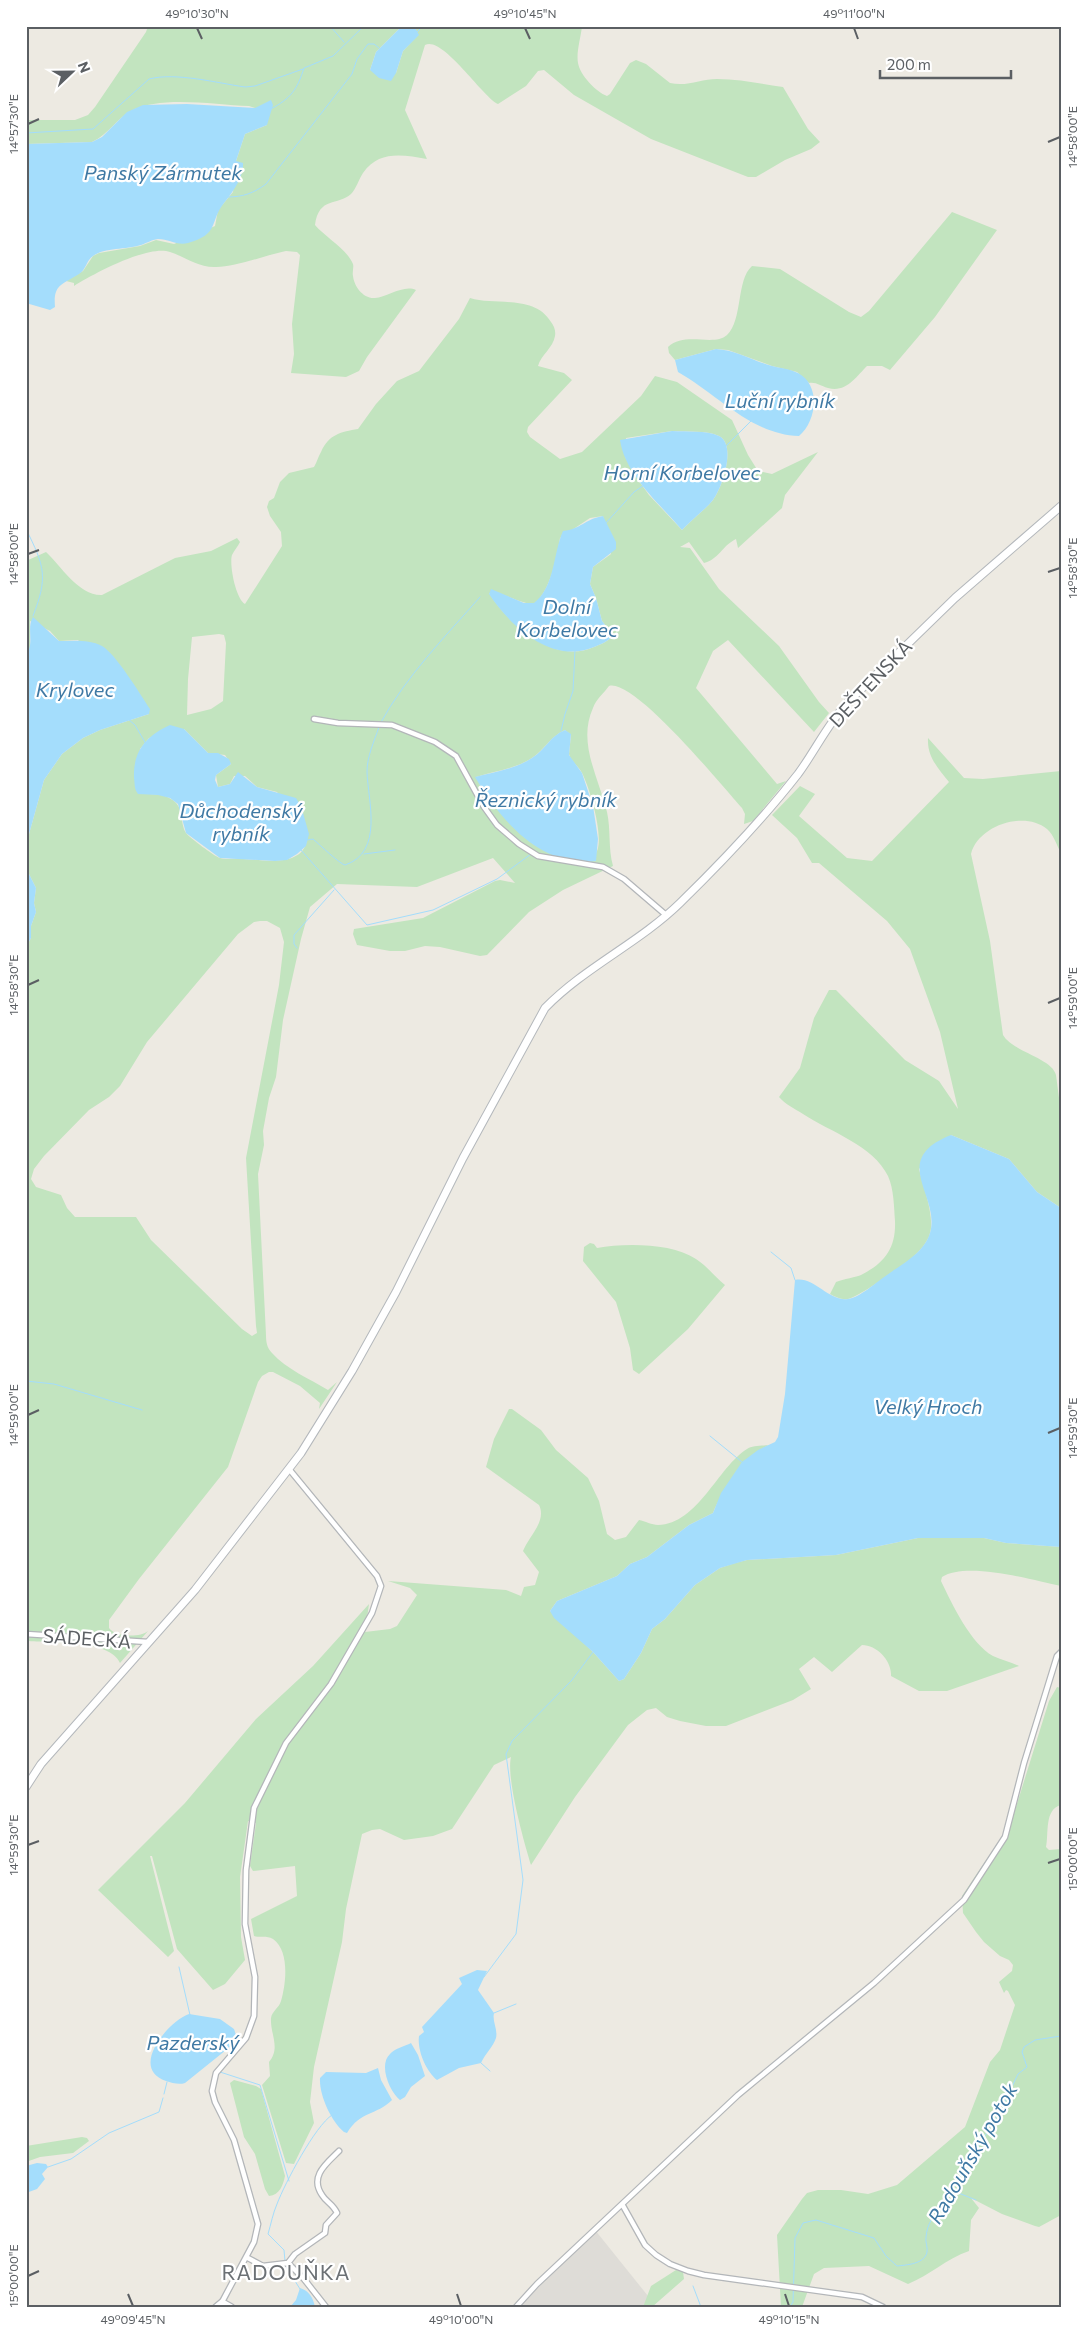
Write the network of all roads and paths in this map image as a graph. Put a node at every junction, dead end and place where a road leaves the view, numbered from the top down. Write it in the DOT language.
graph roads {
  1 [pos="1061,506"];
  2 [pos="314,719"];
  3 [pos="666,915"];
  4 [pos="289,1469"];
  5 [pos="26,1634"];
  6 [pos="148,1642"];
  7 [pos="1061,1652"];
  8 [pos="26,1787"];
  9 [pos="339,2151"];
  10 [pos="622,2204"];
  11 [pos="246,2257"];
  12 [pos="288,2263"];
  13 [pos="222,2302"];
  14 [pos="216,2307"];
  15 [pos="231,2307"];
  16 [pos="326,2307"];
  17 [pos="516,2307"];
  18 [pos="884,2307"];
  1 -- 3 [label="main road, DEŠTENSKÁ"];
  2 -- 3 [label="street"];
  3 -- 4 [label="main road, DEŠTENSKÁ"];
  4 -- 6 [label="main road, DEŠTENSKÁ"];
  4 -- 11 [label="street"];
  5 -- 6 [label="street, SÁDECKÁ"];
  6 -- 8 [label="main road, DEŠTENSKÁ"];
  7 -- 10 [label="street"];
  9 -- 12 [label="street"];
  10 -- 17 [label="street"];
  10 -- 18 [label="street"];
  11 -- 12 [label="street"];
  11 -- 13 [label="street"];
  12 -- 16 [label="street"];
  13 -- 14 [label="street"];
  13 -- 15 [label="street"];
}
